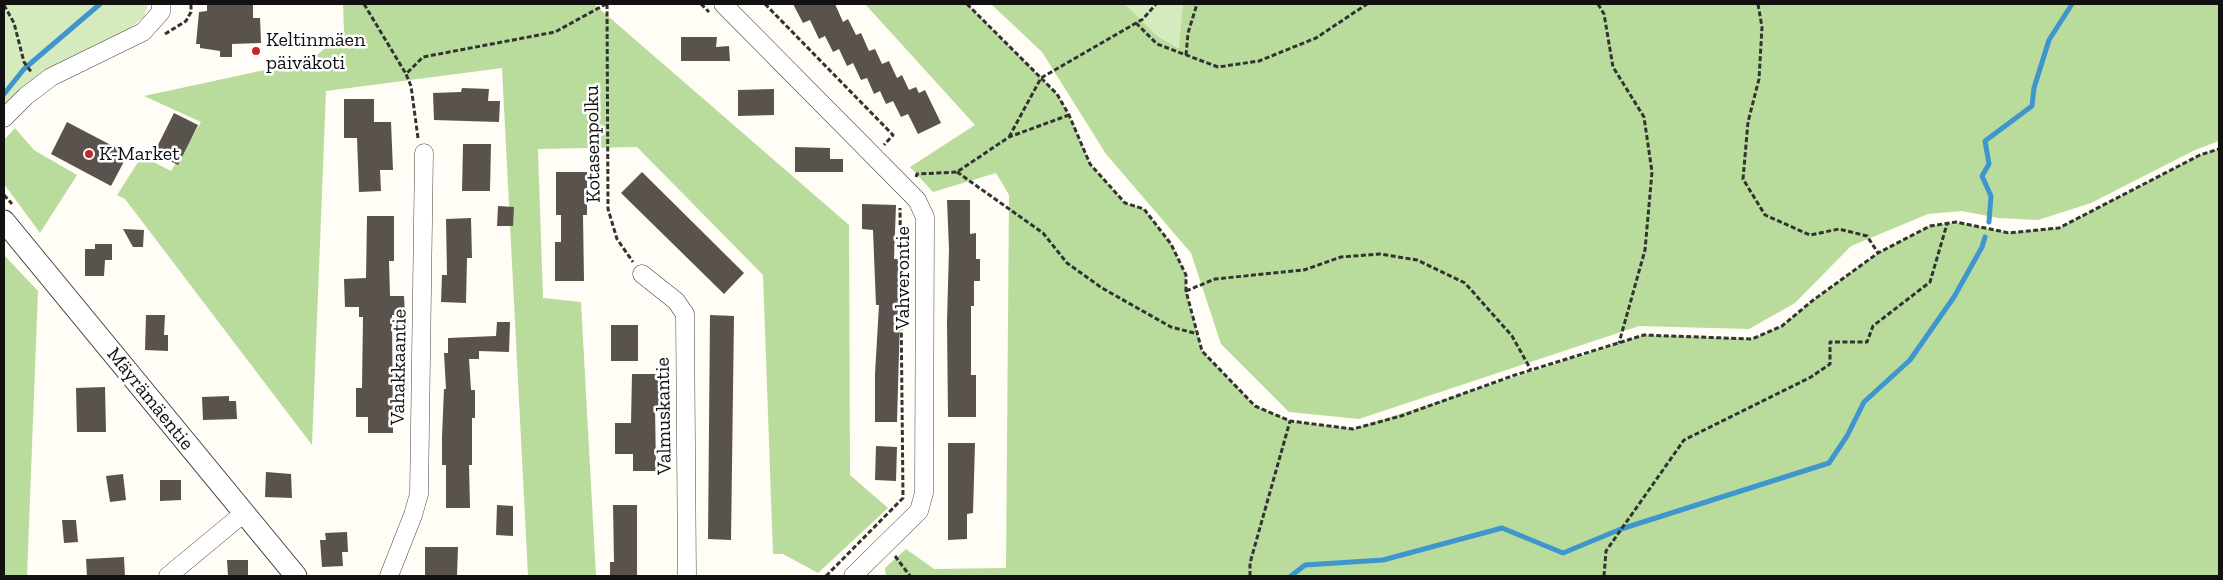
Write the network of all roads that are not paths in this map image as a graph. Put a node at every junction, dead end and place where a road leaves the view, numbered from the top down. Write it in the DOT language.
graph roads {
  1 [pos="161,4"];
  2 [pos="719,11"];
  3 [pos="4,118"];
  4 [pos="424,153"];
  5 [pos="4,221"];
  6 [pos="642,274"];
  7 [pos="244,513"];
  8 [pos="168,576"];
  9 [pos="296,576"];
  10 [pos="389,576"];
  11 [pos="687,576"];
  12 [pos="853,576"];
  1 -- 3 [label="street"];
  2 -- 12 [label="street, Vahverontie"];
  4 -- 10 [label="street, Vahakkaantie"];
  5 -- 7 [label="street, Mäyrämäentie"];
  6 -- 11 [label="street, Valmuskantie"];
  7 -- 8 [label="street"];
  7 -- 9 [label="street, Mäyrämäentie"];
}
